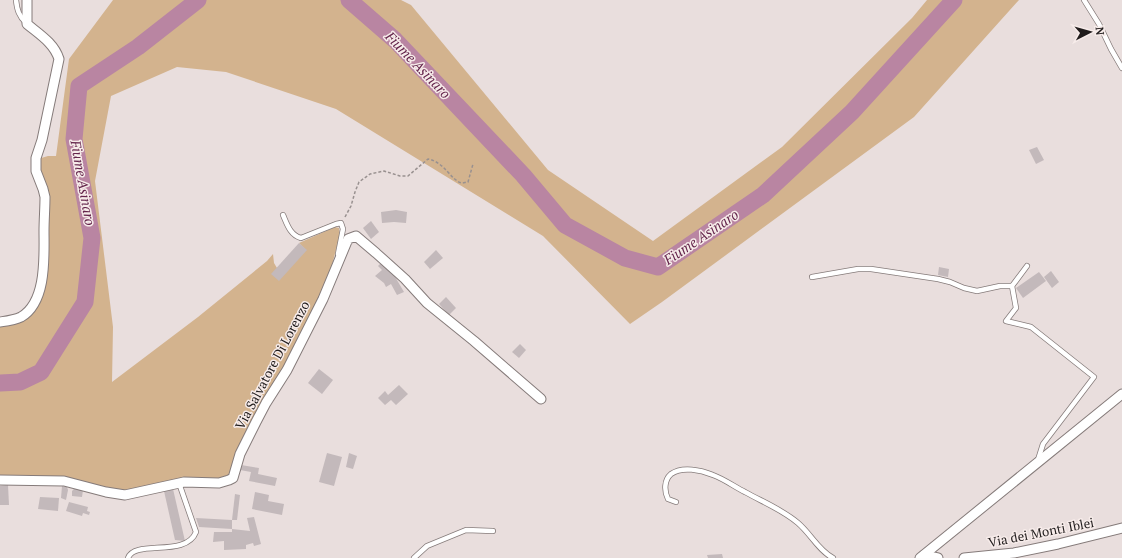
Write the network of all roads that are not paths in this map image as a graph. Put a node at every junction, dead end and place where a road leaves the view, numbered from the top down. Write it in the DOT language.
graph roads {
  1 [pos="16,0"];
  2 [pos="27,0"];
  3 [pos="1084,0"];
  4 [pos="27,24"];
  5 [pos="1122,68"];
  6 [pos="283,215"];
  7 [pos="1027,266"];
  8 [pos="334,271"];
  9 [pos="812,277"];
  10 [pos="1012,286"];
  11 [pos="0,322"];
  12 [pos="1122,394"];
  13 [pos="542,399"];
  14 [pos="1037,463"];
  15 [pos="0,480"];
  16 [pos="179,483"];
  17 [pos="676,502"];
  18 [pos="1122,528"];
  19 [pos="492,531"];
  20 [pos="922,556"];
  21 [pos="128,558"];
  22 [pos="414,558"];
  23 [pos="832,558"];
  24 [pos="938,558"];
  25 [pos="964,558"];
  1 -- 4 [label="lane"];
  2 -- 4 [label="street"];
  3 -- 5 [label="lane"];
  4 -- 11 [label="street"];
  6 -- 8 [label="lane"];
  7 -- 10 [label="lane"];
  8 -- 13 [label="street, Via Salvatore Di Lorenzo"];
  8 -- 16 [label="street, Via Salvatore Di Lorenzo"];
  9 -- 10 [label="lane"];
  10 -- 14 [label="lane"];
  12 -- 14 [label="street"];
  14 -- 20 [label="street"];
  15 -- 16 [label="street, Via Salvatore Di Lorenzo"];
  16 -- 21 [label="lane"];
  17 -- 23 [label="lane"];
  18 -- 25 [label="street, Via dei Monti Iblei"];
  19 -- 22 [label="lane"];
  20 -- 24 [label="street"];
}
